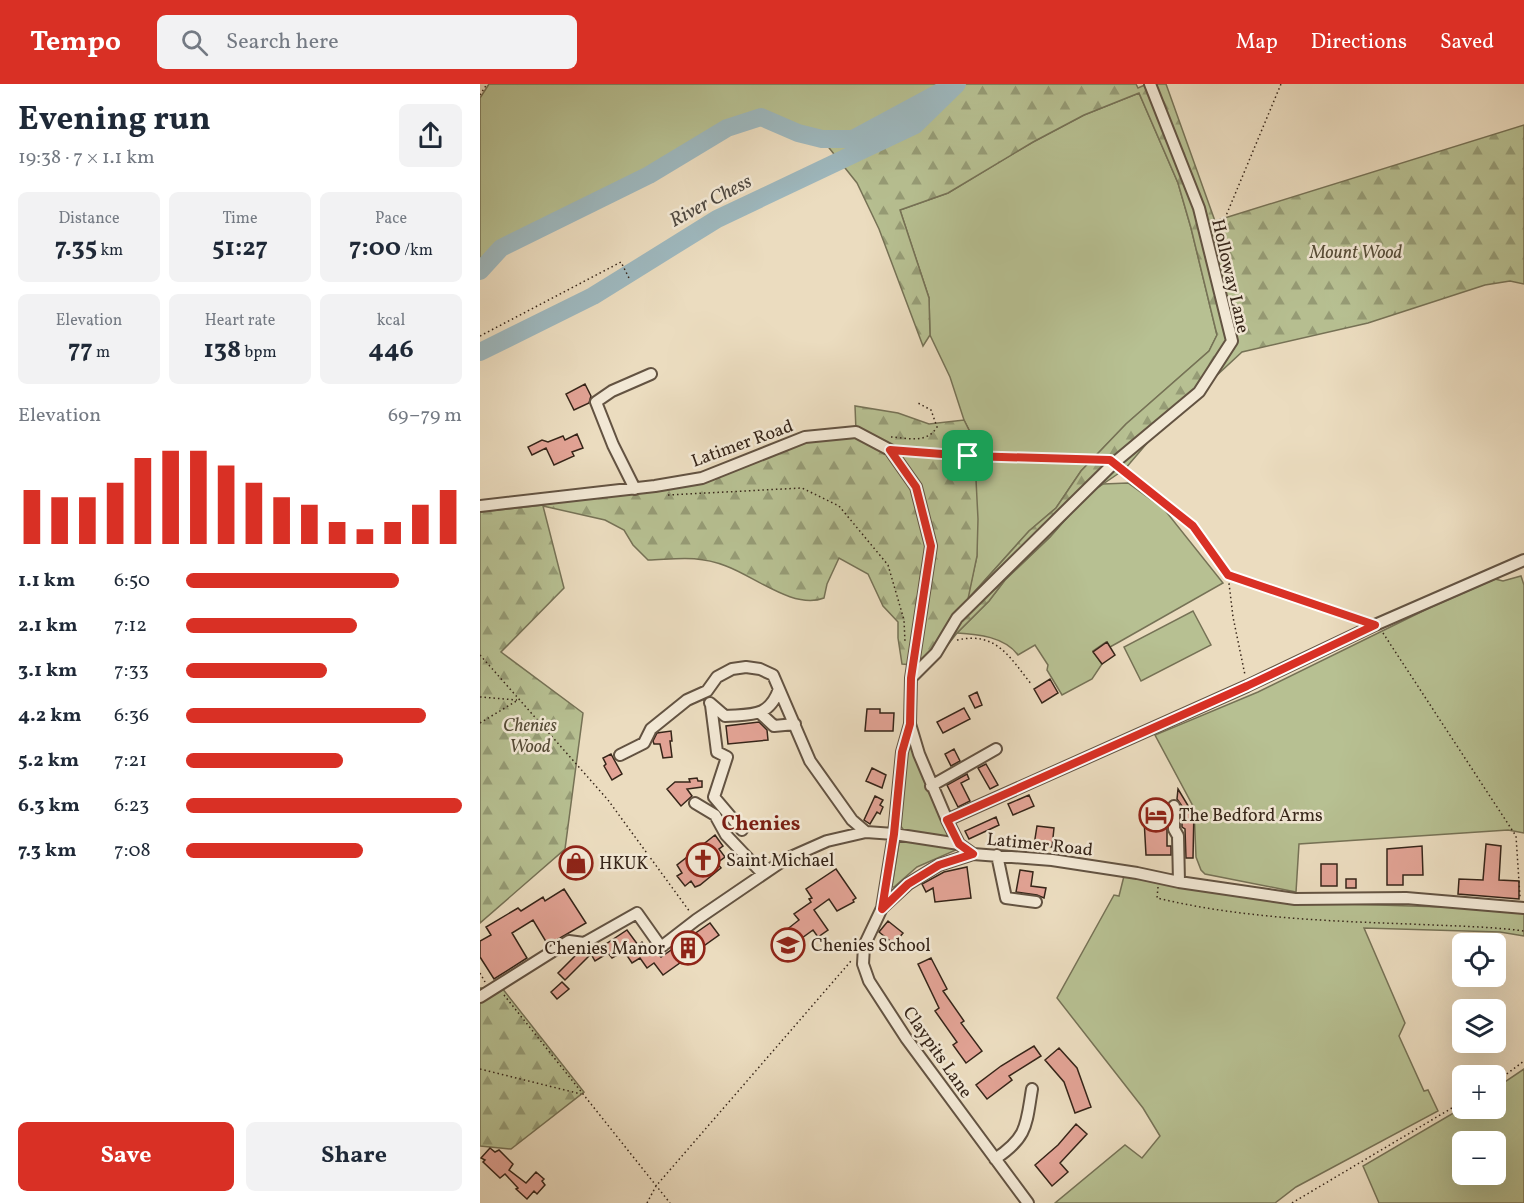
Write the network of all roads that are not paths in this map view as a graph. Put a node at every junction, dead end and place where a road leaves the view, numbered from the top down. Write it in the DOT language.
graph roads {
  1 [pos="1150,84"];
  2 [pos="651,374"];
  3 [pos="635,489"];
  4 [pos="480,506"];
  5 [pos="1524,560"];
  6 [pos="911,678"];
  7 [pos="779,689"];
  8 [pos="707,691"];
  9 [pos="711,705"];
  10 [pos="760,714"];
  11 [pos="795,724"];
  12 [pos="910,724"];
  13 [pos="996,749"];
  14 [pos="620,755"];
  15 [pos="931,786"];
  16 [pos="695,803"];
  17 [pos="1173,806"];
  18 [pos="947,820"];
  19 [pos="742,830"];
  20 [pos="866,832"];
  21 [pos="894,834"];
  22 [pos="959,844"];
  23 [pos="973,854"];
  24 [pos="997,855"];
  25 [pos="763,874"];
  26 [pos="1179,882"];
  27 [pos="1036,902"];
  28 [pos="1521,908"];
  29 [pos="882,909"];
  30 [pos="480,997"];
  31 [pos="1032,1089"];
  32 [pos="995,1159"];
  33 [pos="1028,1203"];
  1 -- 6 [label="street, Holloway Lane"];
  2 -- 3 [label="street"];
  3 -- 4 [label="street, Latimer Road"];
  3 -- 6 [label="street, Latimer Road"];
  5 -- 18 [label="street"];
  6 -- 12 [label="street, Latimer Road"];
  7 -- 8 [label="street"];
  7 -- 10 [label="street"];
  7 -- 11 [label="street"];
  8 -- 9 [label="street"];
  8 -- 14 [label="street"];
  9 -- 10 [label="street"];
  9 -- 19 [label="street"];
  10 -- 11 [label="street"];
  11 -- 20 [label="street"];
  12 -- 15 [label="street, Latimer Road"];
  12 -- 21 [label="street"];
  13 -- 15 [label="street"];
  15 -- 18 [label="street, Latimer Road"];
  16 -- 25 [label="street"];
  17 -- 26 [label="street"];
  18 -- 22 [label="street, Latimer Road"];
  20 -- 21 [label="street"];
  20 -- 25 [label="street"];
  21 -- 22 [label="street"];
  21 -- 29 [label="street"];
  22 -- 23 [label="street, Latimer Road"];
  23 -- 24 [label="street, Latimer Road"];
  23 -- 29 [label="street"];
  24 -- 26 [label="street, Latimer Road"];
  24 -- 27 [label="street"];
  25 -- 30 [label="street"];
  26 -- 28 [label="street, Latimer Road"];
  29 -- 32 [label="street, Claypits Lane"];
  31 -- 32 [label="street"];
  32 -- 33 [label="street, Claypits Lane"];
}
